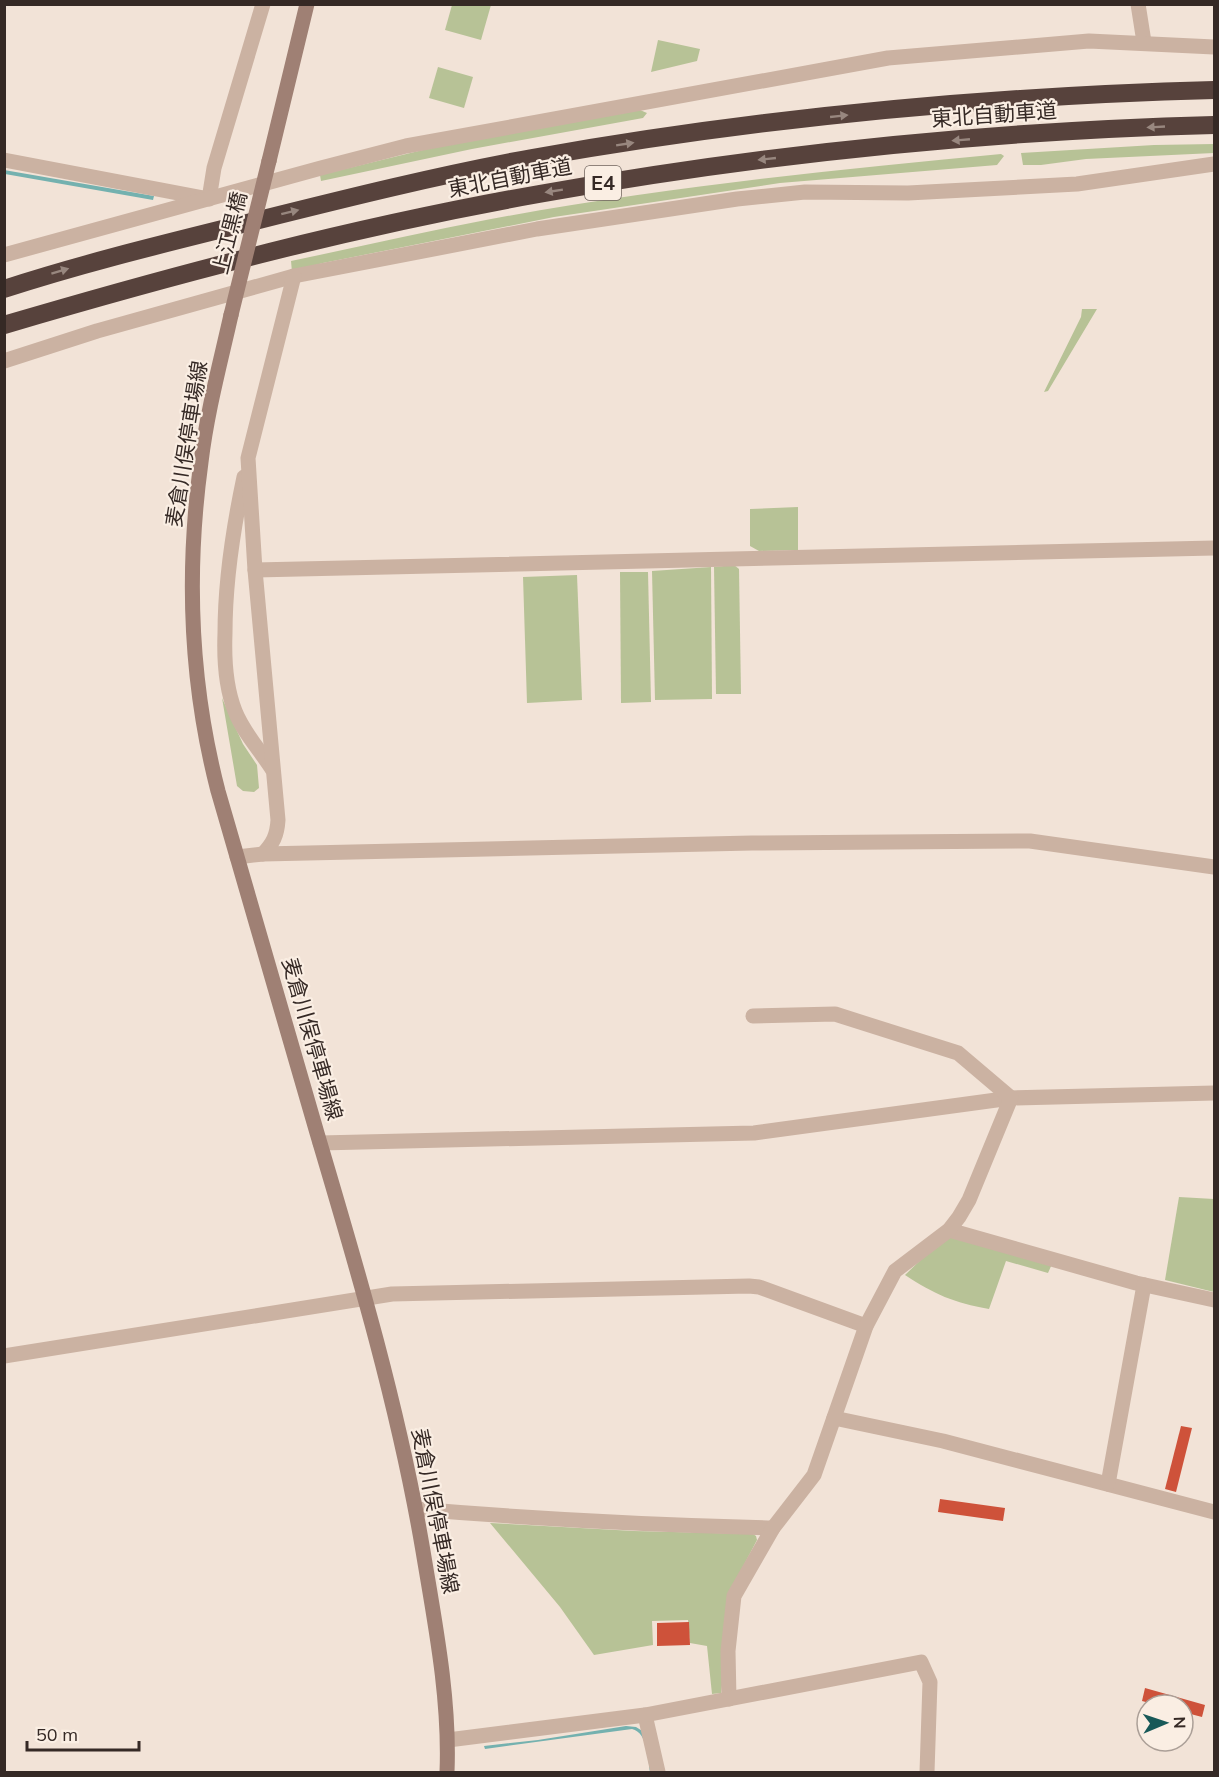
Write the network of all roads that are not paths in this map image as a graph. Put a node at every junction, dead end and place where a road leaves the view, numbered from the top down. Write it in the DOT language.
graph roads {
  1 [pos="263,4"];
  2 [pos="307,4"];
  3 [pos="1138,4"];
  4 [pos="1144,42"];
  5 [pos="1215,47"];
  6 [pos="1215,90"];
  7 [pos="1215,125"];
  8 [pos="4,160"];
  9 [pos="1215,164"];
  10 [pos="209,199"];
  11 [pos="4,255"];
  12 [pos="294,276"];
  13 [pos="4,289"];
  14 [pos="231,315"];
  15 [pos="4,325"];
  16 [pos="4,361"];
  17 [pos="248,458"];
  18 [pos="1215,548"];
  19 [pos="255,570"];
  20 [pos="274,772"];
  21 [pos="263,855"];
  22 [pos="237,857"];
  23 [pos="1215,867"];
  24 [pos="753,1016"];
  25 [pos="1215,1093"];
  26 [pos="1011,1098"];
  27 [pos="320,1143"];
  28 [pos="949,1230"];
  29 [pos="1144,1285"];
  30 [pos="366,1299"];
  31 [pos="1215,1300"];
  32 [pos="867,1326"];
  33 [pos="4,1356"];
  34 [pos="834,1418"];
  35 [pos="1108,1484"];
  36 [pos="416,1509"];
  37 [pos="1215,1512"];
  38 [pos="773,1528"];
  39 [pos="729,1699"];
  40 [pos="645,1715"];
  41 [pos="448,1740"];
  42 [pos="447,1773"];
  43 [pos="658,1773"];
  44 [pos="927,1773"];
  1 -- 10 [label="street"];
  2 -- 14 [label="main road, 上江黒橋, bridge"];
  3 -- 4 [label="street"];
  4 -- 5 [label="street"];
  4 -- 10 [label="street"];
  13 -- 6 [label="highway, 東北自動車道 / E4, one-way"];
  7 -- 15 [label="highway, 東北自動車道 / E4, one-way"];
  8 -- 10 [label="street"];
  9 -- 12 [label="street"];
  10 -- 11 [label="street"];
  12 -- 16 [label="street"];
  12 -- 17 [label="street"];
  14 -- 22 [label="main road, 麦倉川俣停車場線"];
  17 -- 19 [label="street"];
  17 -- 20 [label="street"];
  18 -- 19 [label="street"];
  19 -- 20 [label="street"];
  20 -- 21 [label="street"];
  21 -- 22 [label="street"];
  21 -- 23 [label="street"];
  22 -- 27 [label="main road, 麦倉川俣停車場線"];
  24 -- 26 [label="street"];
  25 -- 26 [label="street"];
  26 -- 27 [label="street"];
  26 -- 28 [label="street"];
  27 -- 30 [label="main road, 麦倉川俣停車場線"];
  28 -- 29 [label="street"];
  28 -- 32 [label="street"];
  29 -- 31 [label="street"];
  29 -- 35 [label="street"];
  30 -- 32 [label="street"];
  30 -- 33 [label="street"];
  30 -- 36 [label="main road, 麦倉川俣停車場線"];
  32 -- 34 [label="street"];
  34 -- 35 [label="street"];
  34 -- 38 [label="street"];
  35 -- 37 [label="street"];
  36 -- 38 [label="street"];
  36 -- 41 [label="main road, 麦倉川俣停車場線"];
  38 -- 39 [label="street"];
  39 -- 40 [label="street"];
  39 -- 44 [label="street"];
  40 -- 41 [label="street"];
  40 -- 43 [label="street"];
  41 -- 42 [label="main road, 麦倉川俣停車場線"];
}
